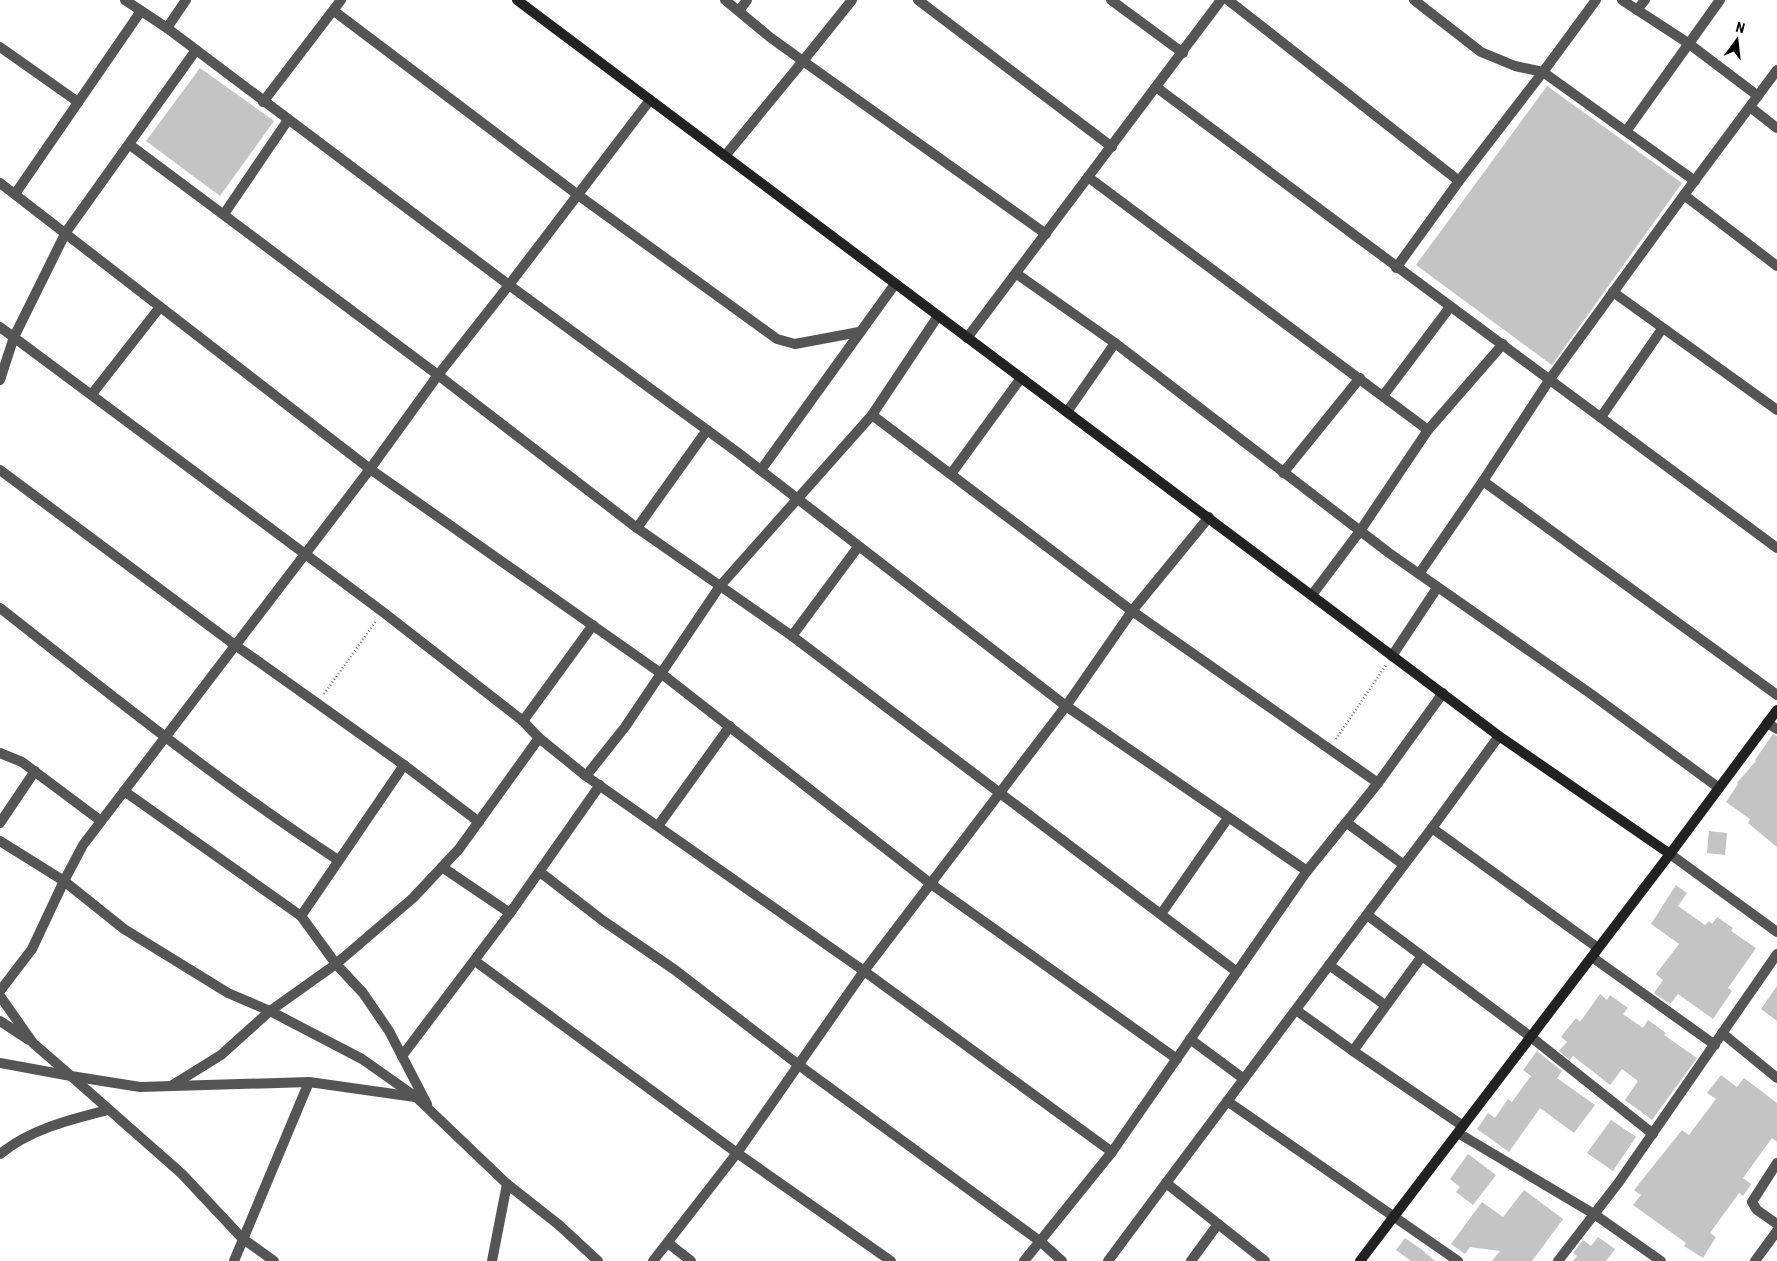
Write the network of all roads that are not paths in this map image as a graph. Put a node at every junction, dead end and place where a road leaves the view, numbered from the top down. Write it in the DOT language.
graph roads {
  1 [pos="125,0"];
  2 [pos="186,0"];
  3 [pos="341,0"];
  4 [pos="517,0"];
  5 [pos="725,0"];
  6 [pos="747,0"];
  7 [pos="852,0"];
  8 [pos="918,0"];
  9 [pos="1111,0"];
  10 [pos="1221,0"];
  11 [pos="1228,0"];
  12 [pos="1414,0"];
  13 [pos="1596,0"];
  14 [pos="1622,0"];
  15 [pos="1645,0"];
  16 [pos="1720,0"];
  17 [pos="1637,10"];
  18 [pos="141,11"];
  19 [pos="334,11"];
  20 [pos="739,11"];
  21 [pos="167,28"];
  22 [pos="1688,44"];
  23 [pos="0,47"];
  24 [pos="196,50"];
  25 [pos="1183,52"];
  26 [pos="804,61"];
  27 [pos="1777,70"];
  28 [pos="1543,72"];
  29 [pos="1156,87"];
  30 [pos="1758,96"];
  31 [pos="650,100"];
  32 [pos="78,102"];
  33 [pos="264,102"];
  34 [pos="1750,107"];
  35 [pos="288,120"];
  36 [pos="1777,128"];
  37 [pos="1627,130"];
  38 [pos="130,145"];
  39 [pos="1112,147"];
  40 [pos="724,156"];
  41 [pos="1088,177"];
  42 [pos="1459,181"];
  43 [pos="1695,181"];
  44 [pos="0,183"];
  45 [pos="15,194"];
  46 [pos="578,195"];
  47 [pos="1684,195"];
  48 [pos="224,214"];
  49 [pos="66,232"];
  50 [pos="1046,234"];
  51 [pos="1777,266"];
  52 [pos="1396,268"];
  53 [pos="1017,274"];
  54 [pos="895,284"];
  55 [pos="509,285"];
  56 [pos="1613,292"];
  57 [pos="160,307"];
  58 [pos="1450,307"];
  59 [pos="938,316"];
  60 [pos="0,327"];
  61 [pos="1662,329"];
  62 [pos="859,332"];
  63 [pos="14,338"];
  64 [pos="967,338"];
  65 [pos="1115,343"];
  66 [pos="1503,344"];
  67 [pos="438,375"];
  68 [pos="1021,378"];
  69 [pos="1360,378"];
  70 [pos="1550,378"];
  71 [pos="0,380"];
  72 [pos="92,394"];
  73 [pos="1382,396"];
  74 [pos="1777,410"];
  75 [pos="1067,412"];
  76 [pos="872,415"];
  77 [pos="1601,417"];
  78 [pos="707,430"];
  79 [pos="1428,430"];
  80 [pos="370,469"];
  81 [pos="0,470"];
  82 [pos="761,470"];
  83 [pos="1283,473"];
  84 [pos="951,474"];
  85 [pos="1483,481"];
  86 [pos="799,499"];
  87 [pos="1208,517"];
  88 [pos="637,528"];
  89 [pos="1360,531"];
  90 [pos="858,547"];
  91 [pos="1777,548"];
  92 [pos="305,554"];
  93 [pos="1419,574"];
  94 [pos="720,586"];
  95 [pos="1438,588"];
  96 [pos="1312,595"];
  97 [pos="0,608"];
  98 [pos="1132,610"];
  99 [pos="593,625"];
  100 [pos="792,636"];
  101 [pos="235,645"];
  102 [pos="1392,656"];
  103 [pos="662,674"];
  104 [pos="1443,694"];
  105 [pos="1777,695"];
  106 [pos="1066,706"];
  107 [pos="1777,710"];
  108 [pos="523,720"];
  109 [pos="1767,722"];
  110 [pos="730,726"];
  111 [pos="1777,729"];
  112 [pos="1500,736"];
  113 [pos="164,737"];
  114 [pos="538,738"];
  115 [pos="0,752"];
  116 [pos="404,765"];
  117 [pos="35,771"];
  118 [pos="586,776"];
  119 [pos="1378,783"];
  120 [pos="600,785"];
  121 [pos="1719,788"];
  122 [pos="124,791"];
  123 [pos="999,792"];
  124 [pos="1228,818"];
  125 [pos="102,821"];
  126 [pos="479,822"];
  127 [pos="0,823"];
  128 [pos="1347,823"];
  129 [pos="658,826"];
  130 [pos="1432,828"];
  131 [pos="0,841"];
  132 [pos="1670,854"];
  133 [pos="338,860"];
  134 [pos="1404,865"];
  135 [pos="442,867"];
  136 [pos="1307,871"];
  137 [pos="540,872"];
  138 [pos="64,881"];
  139 [pos="931,884"];
  140 [pos="510,914"];
  141 [pos="1161,914"];
  142 [pos="1367,915"];
  143 [pos="301,916"];
  144 [pos="1777,932"];
  145 [pos="1595,953"];
  146 [pos="1777,954"];
  147 [pos="1422,956"];
  148 [pos="475,961"];
  149 [pos="336,964"];
  150 [pos="1329,965"];
  151 [pos="864,971"];
  152 [pos="1237,972"];
  153 [pos="0,991"];
  154 [pos="0,996"];
  155 [pos="1385,1005"];
  156 [pos="1296,1010"];
  157 [pos="270,1011"];
  158 [pos="0,1021"];
  159 [pos="1722,1033"];
  160 [pos="1531,1037"];
  161 [pos="1190,1040"];
  162 [pos="33,1043"];
  163 [pos="1715,1044"];
  164 [pos="1353,1051"];
  165 [pos="402,1056"];
  166 [pos="1177,1059"];
  167 [pos="0,1063"];
  168 [pos="800,1066"];
  169 [pos="71,1076"];
  170 [pos="1777,1078"];
  171 [pos="1244,1079"];
  172 [pos="309,1082"];
  173 [pos="171,1086"];
  174 [pos="416,1097"];
  175 [pos="1227,1101"];
  176 [pos="108,1110"];
  177 [pos="430,1110"];
  178 [pos="1461,1130"];
  179 [pos="1653,1134"];
  180 [pos="1112,1152"];
  181 [pos="737,1153"];
  182 [pos="0,1154"];
  183 [pos="1777,1164"];
  184 [pos="507,1184"];
  185 [pos="1166,1184"];
  186 [pos="1594,1214"];
  187 [pos="1394,1217"];
  188 [pos="1218,1224"];
  189 [pos="1777,1224"];
  190 [pos="1777,1230"];
  191 [pos="242,1238"];
  192 [pos="1041,1242"];
  193 [pos="668,1243"];
  194 [pos="234,1261"];
  195 [pos="274,1261"];
  196 [pos="492,1261"];
  197 [pos="598,1261"];
  198 [pos="653,1261"];
  199 [pos="691,1261"];
  200 [pos="891,1261"];
  201 [pos="1024,1261"];
  202 [pos="1062,1261"];
  203 [pos="1108,1261"];
  204 [pos="1191,1261"];
  205 [pos="1265,1261"];
  206 [pos="1360,1261"];
  207 [pos="1458,1261"];
  208 [pos="1558,1261"];
  209 [pos="1661,1261"];
  210 [pos="1755,1261"];
  1 -- 18 [label="street"];
  2 -- 21 [label="street"];
  3 -- 19 [label="street"];
  4 -- 31 [label="street"];
  5 -- 20 [label="street"];
  6 -- 20 [label="street"];
  7 -- 26 [label="street"];
  8 -- 39 [label="street"];
  9 -- 25 [label="street"];
  10 -- 25 [label="street"];
  11 -- 42 [label="street"];
  12 -- 28 [label="street"];
  13 -- 28 [label="street"];
  14 -- 17 [label="street"];
  15 -- 17 [label="street"];
  16 -- 22 [label="street"];
  17 -- 22 [label="street"];
  18 -- 21 [label="street"];
  18 -- 32 [label="street"];
  19 -- 33 [label="street"];
  19 -- 46 [label="street"];
  20 -- 26 [label="street"];
  21 -- 24 [label="street"];
  22 -- 30 [label="street"];
  22 -- 37 [label="street"];
  23 -- 32 [label="street"];
  24 -- 33 [label="street"];
  24 -- 38 [label="street"];
  25 -- 29 [label="street"];
  26 -- 40 [label="street"];
  26 -- 50 [label="street"];
  27 -- 30 [label="street"];
  28 -- 37 [label="street"];
  28 -- 42 [label="street"];
  29 -- 39 [label="street"];
  29 -- 52 [label="street"];
  30 -- 34 [label="street"];
  31 -- 40 [label="street"];
  31 -- 46 [label="street"];
  32 -- 45 [label="street"];
  33 -- 35 [label="street"];
  34 -- 36 [label="street"];
  34 -- 43 [label="street"];
  35 -- 48 [label="street"];
  35 -- 55 [label="street"];
  37 -- 43 [label="street"];
  38 -- 48 [label="street"];
  38 -- 49 [label="street"];
  39 -- 41 [label="street"];
  40 -- 54 [label="street"];
  41 -- 50 [label="street"];
  41 -- 69 [label="street"];
  42 -- 52 [label="street"];
  43 -- 47 [label="street"];
  44 -- 45 [label="street"];
  45 -- 49 [label="street"];
  46 -- 55 [label="street"];
  46 -- 62 [label="street"];
  47 -- 51 [label="street"];
  47 -- 56 [label="street"];
  48 -- 67 [label="street"];
  49 -- 57 [label="street"];
  49 -- 63 [label="street"];
  50 -- 53 [label="street"];
  52 -- 58 [label="street"];
  53 -- 64 [label="street"];
  53 -- 65 [label="street"];
  54 -- 59 [label="street"];
  54 -- 62 [label="street"];
  55 -- 67 [label="street"];
  55 -- 78 [label="street"];
  56 -- 61 [label="street"];
  56 -- 70 [label="street"];
  57 -- 72 [label="street"];
  57 -- 80 [label="street"];
  58 -- 66 [label="street"];
  58 -- 73 [label="street"];
  59 -- 64 [label="street"];
  59 -- 76 [label="street"];
  60 -- 63 [label="street"];
  61 -- 74 [label="street"];
  61 -- 77 [label="street"];
  62 -- 82 [label="street"];
  63 -- 71 [label="street"];
  63 -- 72 [label="street"];
  64 -- 68 [label="street"];
  65 -- 75 [label="street"];
  65 -- 83 [label="street"];
  66 -- 70 [label="street"];
  66 -- 79 [label="street"];
  67 -- 80 [label="street"];
  67 -- 88 [label="street"];
  68 -- 75 [label="street"];
  68 -- 84 [label="street"];
  69 -- 73 [label="street"];
  69 -- 83 [label="street"];
  70 -- 77 [label="street"];
  70 -- 85 [label="street"];
  72 -- 92 [label="street"];
  73 -- 79 [label="street"];
  75 -- 87 [label="street"];
  76 -- 84 [label="street"];
  76 -- 86 [label="street"];
  77 -- 91 [label="street"];
  78 -- 82 [label="street"];
  78 -- 88 [label="street"];
  79 -- 89 [label="street"];
  80 -- 92 [label="street"];
  80 -- 99 [label="street"];
  81 -- 101 [label="street"];
  82 -- 86 [label="street"];
  83 -- 89 [label="street"];
  84 -- 98 [label="street"];
  85 -- 93 [label="street"];
  85 -- 105 [label="street"];
  86 -- 90 [label="street"];
  86 -- 94 [label="street"];
  87 -- 96 [label="street"];
  87 -- 98 [label="street"];
  88 -- 94 [label="street"];
  89 -- 93 [label="street"];
  89 -- 96 [label="street"];
  90 -- 100 [label="street"];
  90 -- 106 [label="street"];
  92 -- 101 [label="street"];
  92 -- 108 [label="street"];
  93 -- 95 [label="street"];
  94 -- 100 [label="street"];
  94 -- 103 [label="street"];
  95 -- 102 [label="street"];
  95 -- 121 [label="street"];
  96 -- 102 [label="street"];
  97 -- 113 [label="street"];
  98 -- 106 [label="street"];
  98 -- 119 [label="street"];
  99 -- 103 [label="street"];
  99 -- 108 [label="street"];
  100 -- 123 [label="street"];
  101 -- 113 [label="street"];
  101 -- 116 [label="street"];
  102 -- 104 [label="street"];
  103 -- 110 [label="street"];
  103 -- 118 [label="street"];
  104 -- 112 [label="street"];
  104 -- 119 [label="street"];
  106 -- 123 [label="street"];
  106 -- 124 [label="street"];
  107 -- 109 [label="street"];
  108 -- 114 [label="street"];
  109 -- 111 [label="street"];
  109 -- 121 [label="street"];
  110 -- 129 [label="street"];
  110 -- 139 [label="street"];
  112 -- 130 [label="street"];
  112 -- 132 [label="street"];
  113 -- 122 [label="street"];
  113 -- 133 [label="street"];
  114 -- 118 [label="street"];
  114 -- 126 [label="street"];
  115 -- 117 [label="street"];
  116 -- 126 [label="street"];
  116 -- 133 [label="street"];
  117 -- 125 [label="street"];
  117 -- 127 [label="street"];
  118 -- 120 [label="street"];
  119 -- 128 [label="street"];
  120 -- 129 [label="street"];
  120 -- 137 [label="street"];
  121 -- 132 [label="street"];
  122 -- 125 [label="street"];
  122 -- 143 [label="street"];
  123 -- 139 [label="street"];
  123 -- 141 [label="street"];
  124 -- 136 [label="street"];
  124 -- 141 [label="street"];
  125 -- 138 [label="street"];
  126 -- 135 [label="street"];
  128 -- 134 [label="street"];
  128 -- 136 [label="street"];
  129 -- 151 [label="street"];
  130 -- 134 [label="street"];
  130 -- 145 [label="street"];
  131 -- 138 [label="street"];
  132 -- 144 [label="street"];
  132 -- 145 [label="street"];
  133 -- 143 [label="street"];
  134 -- 142 [label="street"];
  135 -- 140 [label="street"];
  135 -- 149 [label="street"];
  136 -- 152 [label="street"];
  137 -- 140 [label="street"];
  137 -- 168 [label="street"];
  138 -- 153 [label="street"];
  138 -- 157 [label="street"];
  139 -- 151 [label="street"];
  139 -- 166 [label="street"];
  140 -- 148 [label="street"];
  141 -- 152 [label="street"];
  142 -- 147 [label="street"];
  142 -- 150 [label="street"];
  143 -- 149 [label="street"];
  145 -- 160 [label="street"];
  145 -- 163 [label="street"];
  146 -- 159 [label="street"];
  147 -- 155 [label="street"];
  147 -- 160 [label="street"];
  148 -- 165 [label="street"];
  148 -- 181 [label="street"];
  149 -- 157 [label="street"];
  149 -- 165 [label="street"];
  150 -- 155 [label="street"];
  150 -- 156 [label="street"];
  151 -- 168 [label="street"];
  151 -- 180 [label="street"];
  152 -- 161 [label="street"];
  154 -- 162 [label="street"];
  155 -- 164 [label="street"];
  156 -- 164 [label="street"];
  156 -- 171 [label="street"];
  157 -- 173 [label="street"];
  157 -- 174 [label="street"];
  158 -- 162 [label="street"];
  159 -- 163 [label="street"];
  159 -- 170 [label="street"];
  160 -- 178 [label="street"];
  160 -- 179 [label="street"];
  161 -- 166 [label="street"];
  161 -- 171 [label="street"];
  162 -- 169 [label="street"];
  163 -- 179 [label="street"];
  164 -- 178 [label="street"];
  165 -- 177 [label="street"];
  166 -- 180 [label="street"];
  167 -- 169 [label="street"];
  168 -- 181 [label="street"];
  168 -- 192 [label="street"];
  169 -- 173 [label="street"];
  169 -- 176 [label="street"];
  171 -- 175 [label="street"];
  172 -- 173 [label="street"];
  172 -- 174 [label="street"];
  172 -- 191 [label="street"];
  174 -- 177 [label="street"];
  175 -- 185 [label="street"];
  175 -- 187 [label="street"];
  176 -- 182 [label="street"];
  176 -- 191 [label="street"];
  177 -- 184 [label="street"];
  178 -- 186 [label="street"];
  178 -- 187 [label="street"];
  179 -- 186 [label="street"];
  180 -- 192 [label="street"];
  181 -- 193 [label="street"];
  181 -- 200 [label="street"];
  183 -- 189 [label="street"];
  184 -- 196 [label="street"];
  184 -- 197 [label="street"];
  185 -- 188 [label="street"];
  185 -- 203 [label="street"];
  186 -- 208 [label="street"];
  186 -- 209 [label="street"];
  187 -- 206 [label="street"];
  187 -- 207 [label="street"];
  188 -- 204 [label="street"];
  188 -- 205 [label="street"];
  190 -- 210 [label="street"];
  191 -- 194 [label="street"];
  191 -- 195 [label="street"];
  192 -- 201 [label="street"];
  192 -- 202 [label="street"];
  193 -- 198 [label="street"];
  193 -- 199 [label="street"];
}
